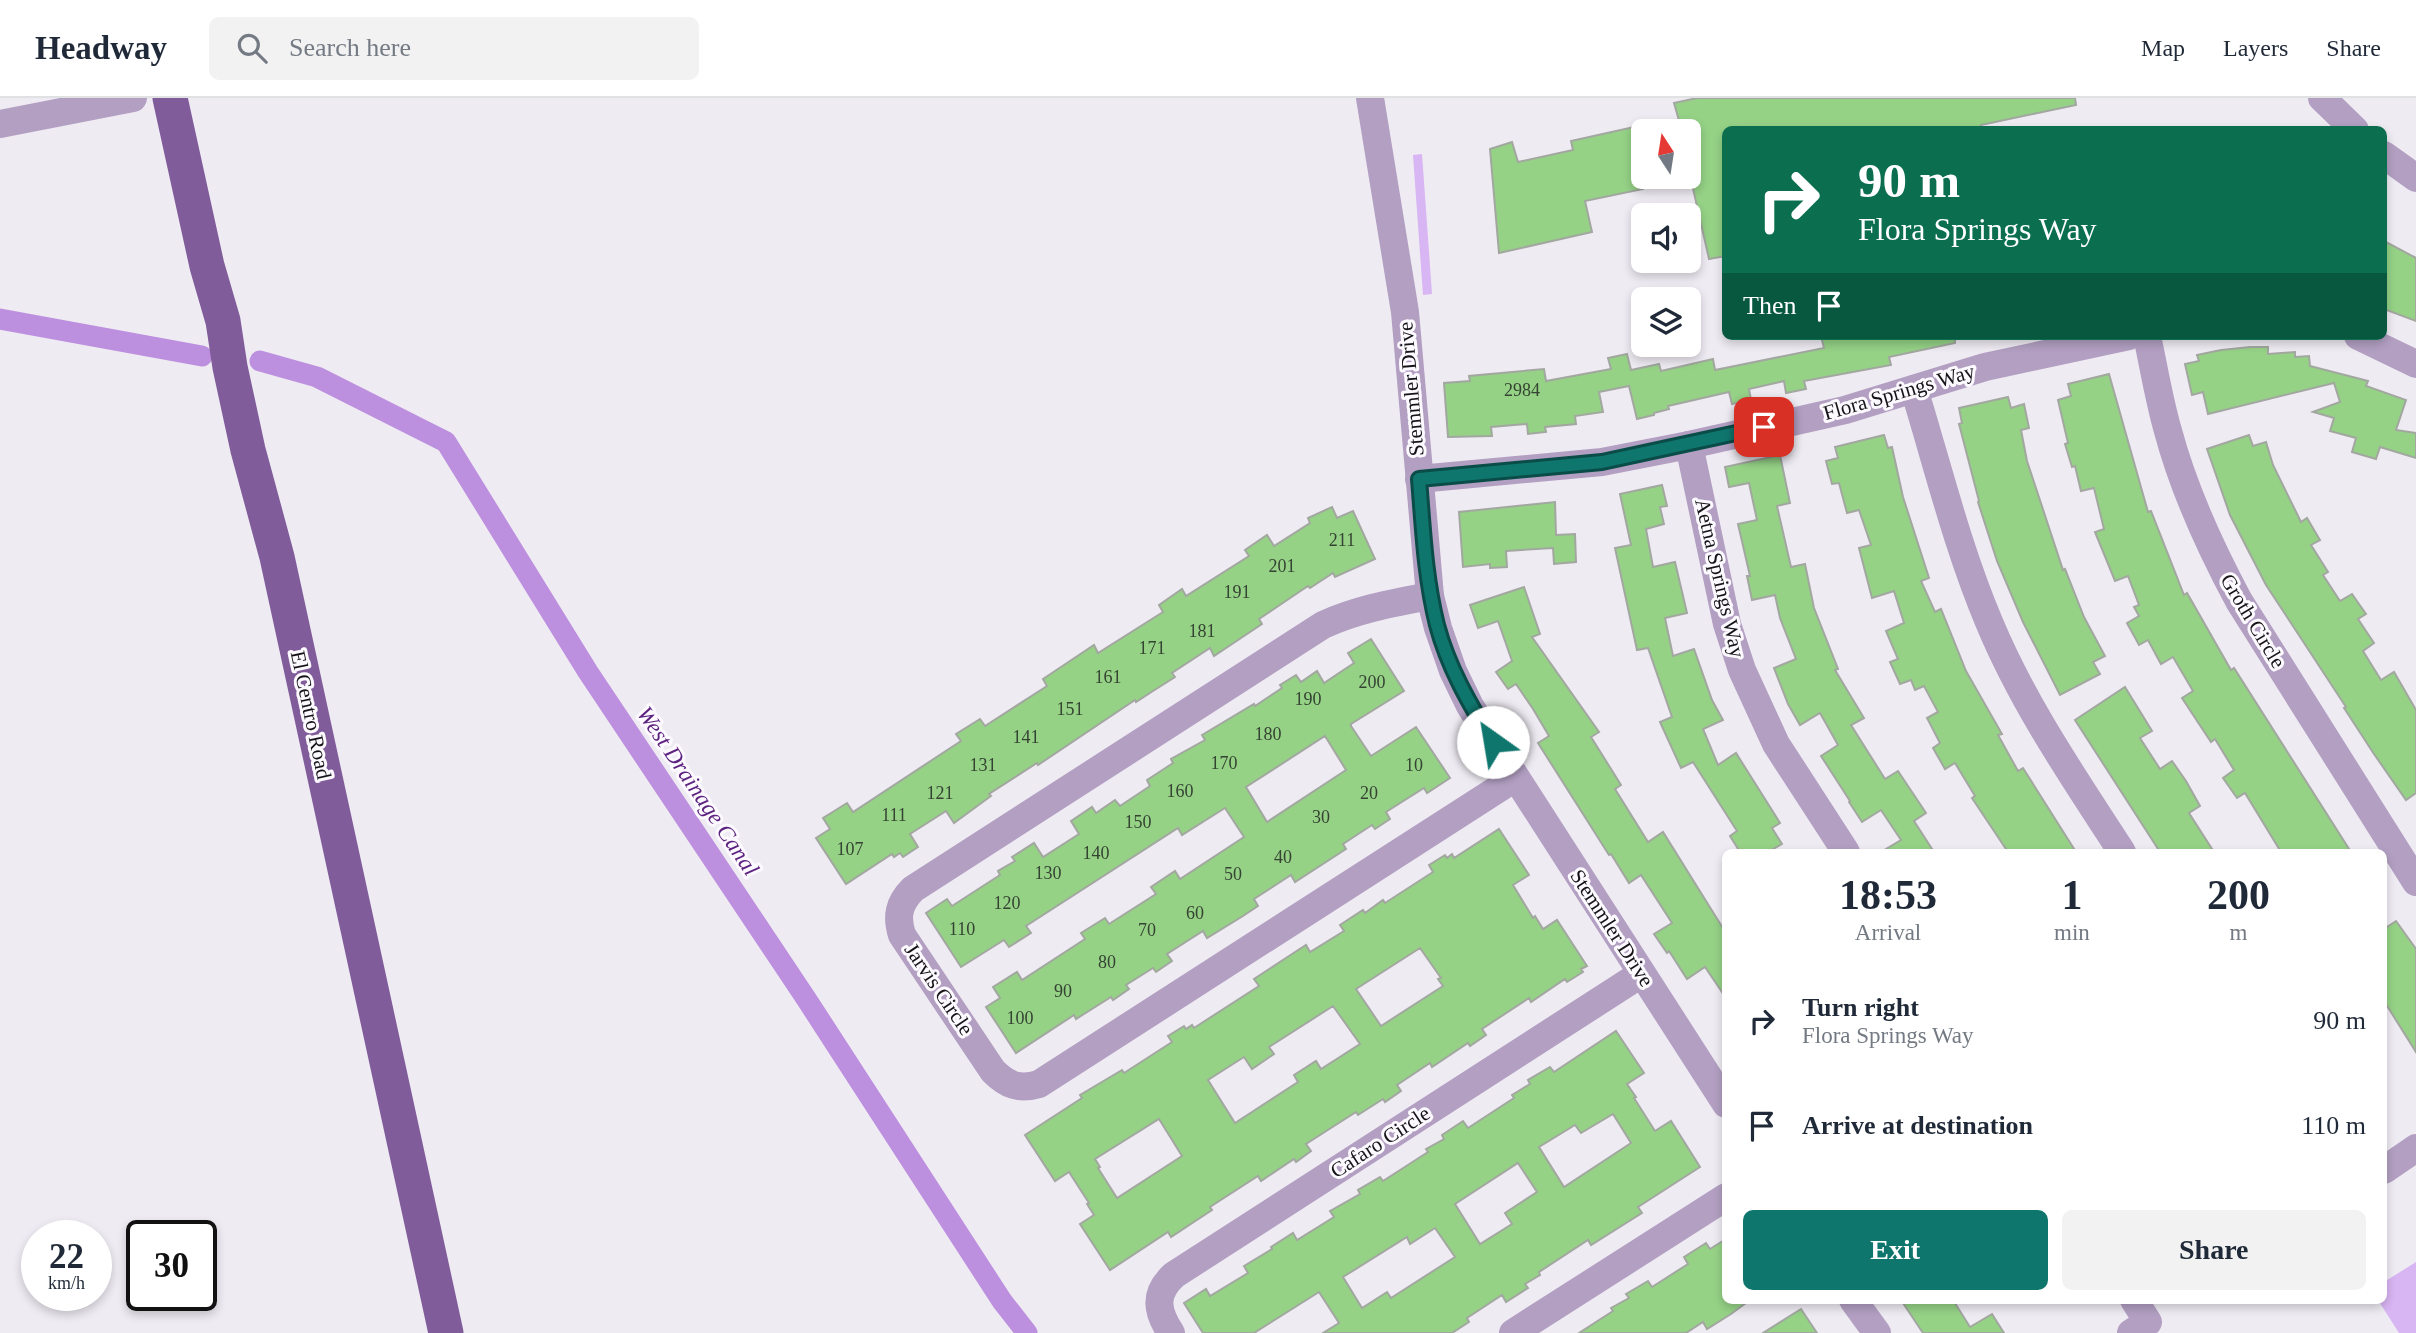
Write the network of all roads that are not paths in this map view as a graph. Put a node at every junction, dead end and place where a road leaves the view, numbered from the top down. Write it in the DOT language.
graph roads {
  1 [pos="134,98"];
  2 [pos="170,98"];
  3 [pos="1370,98"];
  4 [pos="2322,98"];
  5 [pos="0,124"];
  6 [pos="2351,126"];
  7 [pos="2387,157"];
  8 [pos="2416,178"];
  9 [pos="2110,340"];
  10 [pos="2148,340"];
  11 [pos="2366,340"];
  12 [pos="2416,364"];
  13 [pos="1914,388"];
  14 [pos="1689,445"];
  15 [pos="1419,479"];
  16 [pos="1430,596"];
  17 [pos="1515,778"];
  18 [pos="1844,849"];
  19 [pos="2120,849"];
  20 [pos="2416,882"];
  21 [pos="1642,974"];
  22 [pos="1722,1098"];
  23 [pos="2416,1148"];
  24 [pos="2387,1168"];
  25 [pos="1722,1200"];
  26 [pos="1856,1304"];
  27 [pos="2137,1304"];
  28 [pos="446,1333"];
  29 [pos="1171,1333"];
  30 [pos="1514,1333"];
  31 [pos="1877,1333"];
  32 [pos="2131,1333"];
  1 -- 5 [label="street"];
  2 -- 28 [label="main road, El Centro Road"];
  3 -- 15 [label="street, Stemmler Drive"];
  4 -- 6 [label="street"];
  7 -- 8 [label="street"];
  9 -- 13 [label="street, Flora Springs Way"];
  10 -- 20 [label="street, Groth Circle"];
  11 -- 12 [label="street"];
  13 -- 14 [label="street, Flora Springs Way"];
  13 -- 19 [label="street"];
  14 -- 15 [label="street, Flora Springs Way"];
  14 -- 18 [label="street, Aetna Springs Way"];
  15 -- 16 [label="street, Stemmler Drive"];
  16 -- 17 [label="street, Stemmler Drive"];
  16 -- 17 [label="street, Jarvis Circle"];
  17 -- 21 [label="street, Stemmler Drive"];
  21 -- 22 [label="street, Stemmler Drive"];
  21 -- 29 [label="street, Cafaro Circle"];
  23 -- 24 [label="street"];
  25 -- 30 [label="street"];
  26 -- 31 [label="street"];
  27 -- 32 [label="street"];
}
